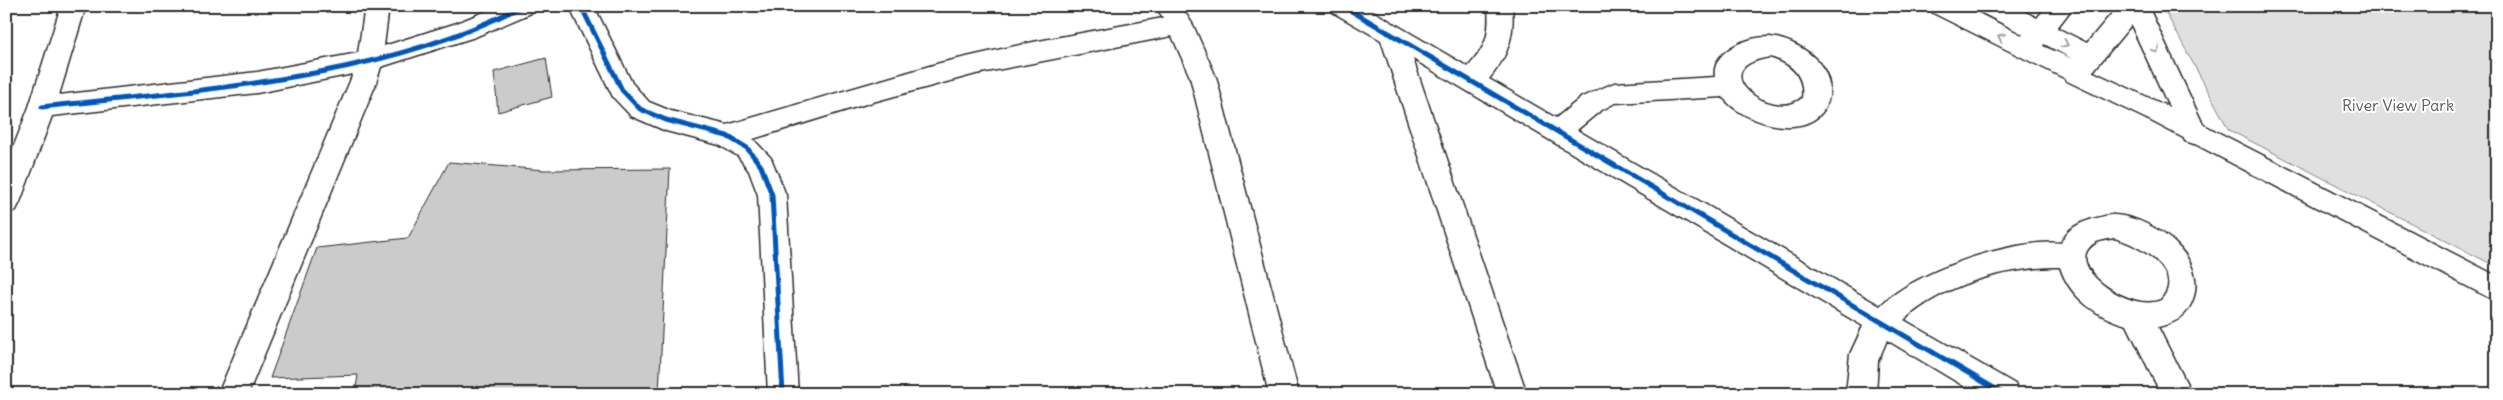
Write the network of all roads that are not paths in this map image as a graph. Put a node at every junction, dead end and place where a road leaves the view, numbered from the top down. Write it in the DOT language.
graph roads {
  1 [pos="74,6"];
  2 [pos="377,6"];
  3 [pos="522,6"];
  4 [pos="581,6"];
  5 [pos="1343,6"];
  6 [pos="1500,6"];
  7 [pos="1942,6"];
  8 [pos="1991,6"];
  9 [pos="2062,6"];
  10 [pos="2134,6"];
  11 [pos="1174,16"];
  12 [pos="1392,35"];
  13 [pos="2032,41"];
  14 [pos="370,60"];
  15 [pos="2083,65"];
  16 [pos="1471,81"];
  17 [pos="1729,86"];
  18 [pos="42,107"];
  19 [pos="1559,132"];
  20 [pos="2194,133"];
  21 [pos="727,136"];
  22 [pos="12,173"];
  23 [pos="6,202"];
  24 [pos="2071,257"];
  25 [pos="2497,290"];
  26 [pos="2137,316"];
  27 [pos="1883,322"];
  28 [pos="782,393"];
  29 [pos="233,394"];
  30 [pos="1284,394"];
  31 [pos="1512,394"];
  32 [pos="1861,394"];
  33 [pos="2004,394"];
  34 [pos="2177,394"];
  1 -- 18 [label="street"];
  2 -- 14 [label="street"];
  3 -- 14 [label="street"];
  4 -- 21 [label="street"];
  5 -- 12 [label="street"];
  6 -- 16 [label="street"];
  13 -- 7 [label="street, one-way"];
  8 -- 13 [label="street"];
  9 -- 13 [label="street"];
  10 -- 15 [label="street"];
  10 -- 20 [label="street, one-way"];
  11 -- 21 [label="street"];
  11 -- 30 [label="street"];
  12 -- 16 [label="street"];
  12 -- 31 [label="street"];
  13 -- 15 [label="street"];
  14 -- 18 [label="street"];
  14 -- 29 [label="street"];
  15 -- 20 [label="street"];
  16 -- 19 [label="street"];
  17 -- 19 [label="street"];
  18 -- 22 [label="street"];
  19 -- 27 [label="street"];
  20 -- 25 [label="street"];
  21 -- 28 [label="street"];
  22 -- 23 [label="street"];
  24 -- 26 [label="street"];
  24 -- 26 [label="street"];
  24 -- 27 [label="street"];
  26 -- 34 [label="street"];
  27 -- 32 [label="street"];
  27 -- 33 [label="street"];
}
